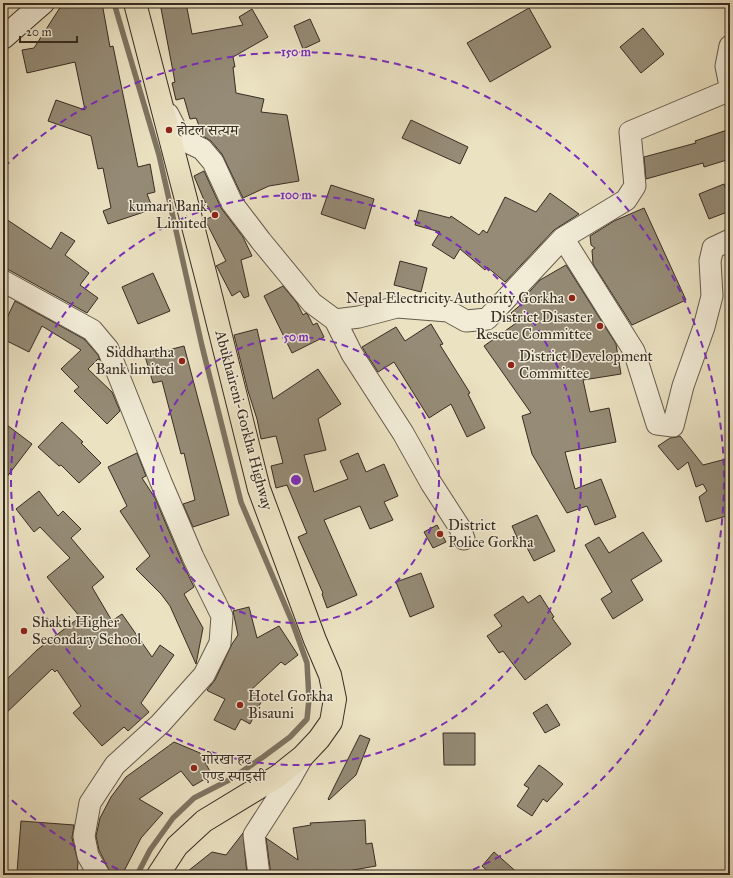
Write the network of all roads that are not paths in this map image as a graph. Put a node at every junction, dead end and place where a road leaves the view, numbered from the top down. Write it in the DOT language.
graph roads {
  1 [pos="43,3"];
  2 [pos="135,3"];
  3 [pos="3,38"];
  4 [pos="730,46"];
  5 [pos="730,86"];
  6 [pos="730,90"];
  7 [pos="159,96"];
  8 [pos="563,238"];
  9 [pos="730,240"];
  10 [pos="3,281"];
  11 [pos="334,320"];
  12 [pos="464,539"];
  13 [pos="303,756"];
  14 [pos="99,875"];
  15 [pos="158,875"];
  16 [pos="259,875"];
  1 -- 3 [label="street"];
  2 -- 7 [label="main road, Abukhaireni-Gorkha Highway"];
  4 -- 5 [label="street"];
  6 -- 8 [label="street"];
  7 -- 11 [label="street"];
  7 -- 13 [label="main road, Abukhaireni-Gorkha Highway"];
  8 -- 9 [label="street"];
  8 -- 11 [label="street"];
  10 -- 14 [label="street"];
  11 -- 12 [label="street"];
  13 -- 15 [label="main road, Abukhaireni-Gorkha Highway"];
  13 -- 16 [label="street"];
}
